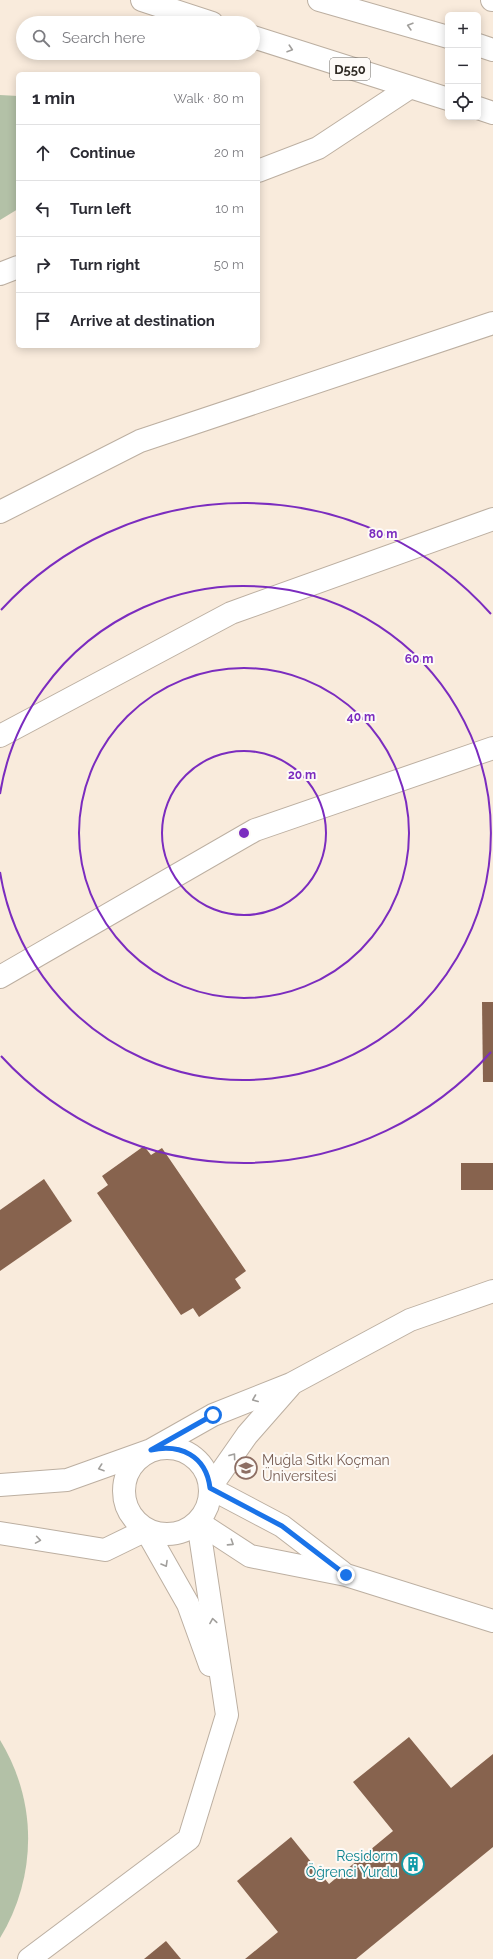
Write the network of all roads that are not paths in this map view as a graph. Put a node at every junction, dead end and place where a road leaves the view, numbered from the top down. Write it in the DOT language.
graph roads {
  1 [pos="142,0"];
  2 [pos="319,0"];
  3 [pos="191,16"];
  4 [pos="445,36"];
  5 [pos="260,39"];
  6 [pos="481,46"];
  7 [pos="493,50"];
  8 [pos="409,88"];
  9 [pos="445,98"];
  10 [pos="481,109"];
  11 [pos="493,112"];
  12 [pos="260,170"];
  13 [pos="16,268"];
  14 [pos="0,274"];
  15 [pos="493,323"];
  16 [pos="0,512"];
  17 [pos="493,519"];
  18 [pos="0,736"];
  19 [pos="493,748"];
  20 [pos="0,977"];
  21 [pos="493,1290"];
  22 [pos="292,1384"];
  23 [pos="151,1450"];
  24 [pos="0,1485"];
  25 [pos="210,1488"];
  26 [pos="198,1522"];
  27 [pos="146,1530"];
  28 [pos="0,1533"];
  29 [pos="346,1575"];
  30 [pos="493,1621"];
  31 [pos="228,1715"];
  32 [pos="29,1959"];
  1 -- 3 [label="main road"];
  4 -- 2 [label="main road, one-way"];
  5 -- 8 [label="main road, D550, one-way"];
  6 -- 7 [label="main road"];
  8 -- 9 [label="main road, D550"];
  8 -- 12 [label="main road"];
  10 -- 11 [label="main road"];
  13 -- 14 [label="main road"];
  15 -- 16 [label="main road"];
  17 -- 18 [label="main road"];
  19 -- 20 [label="main road"];
  21 -- 22 [label="main road"];
  22 -- 23 [label="main road, one-way"];
  25 -- 22 [label="main road, one-way"];
  23 -- 24 [label="main road, one-way"];
  23 -- 25 [label="main road"];
  23 -- 27 [label="main road"];
  25 -- 26 [label="main road"];
  25 -- 29 [label="main road"];
  26 -- 27 [label="main road"];
  26 -- 29 [label="main road, one-way"];
  31 -- 26 [label="main road, one-way"];
  28 -- 27 [label="main road, one-way"];
  27 -- 31 [label="main road, one-way"];
  29 -- 30 [label="main road"];
  31 -- 32 [label="main road"];
}
